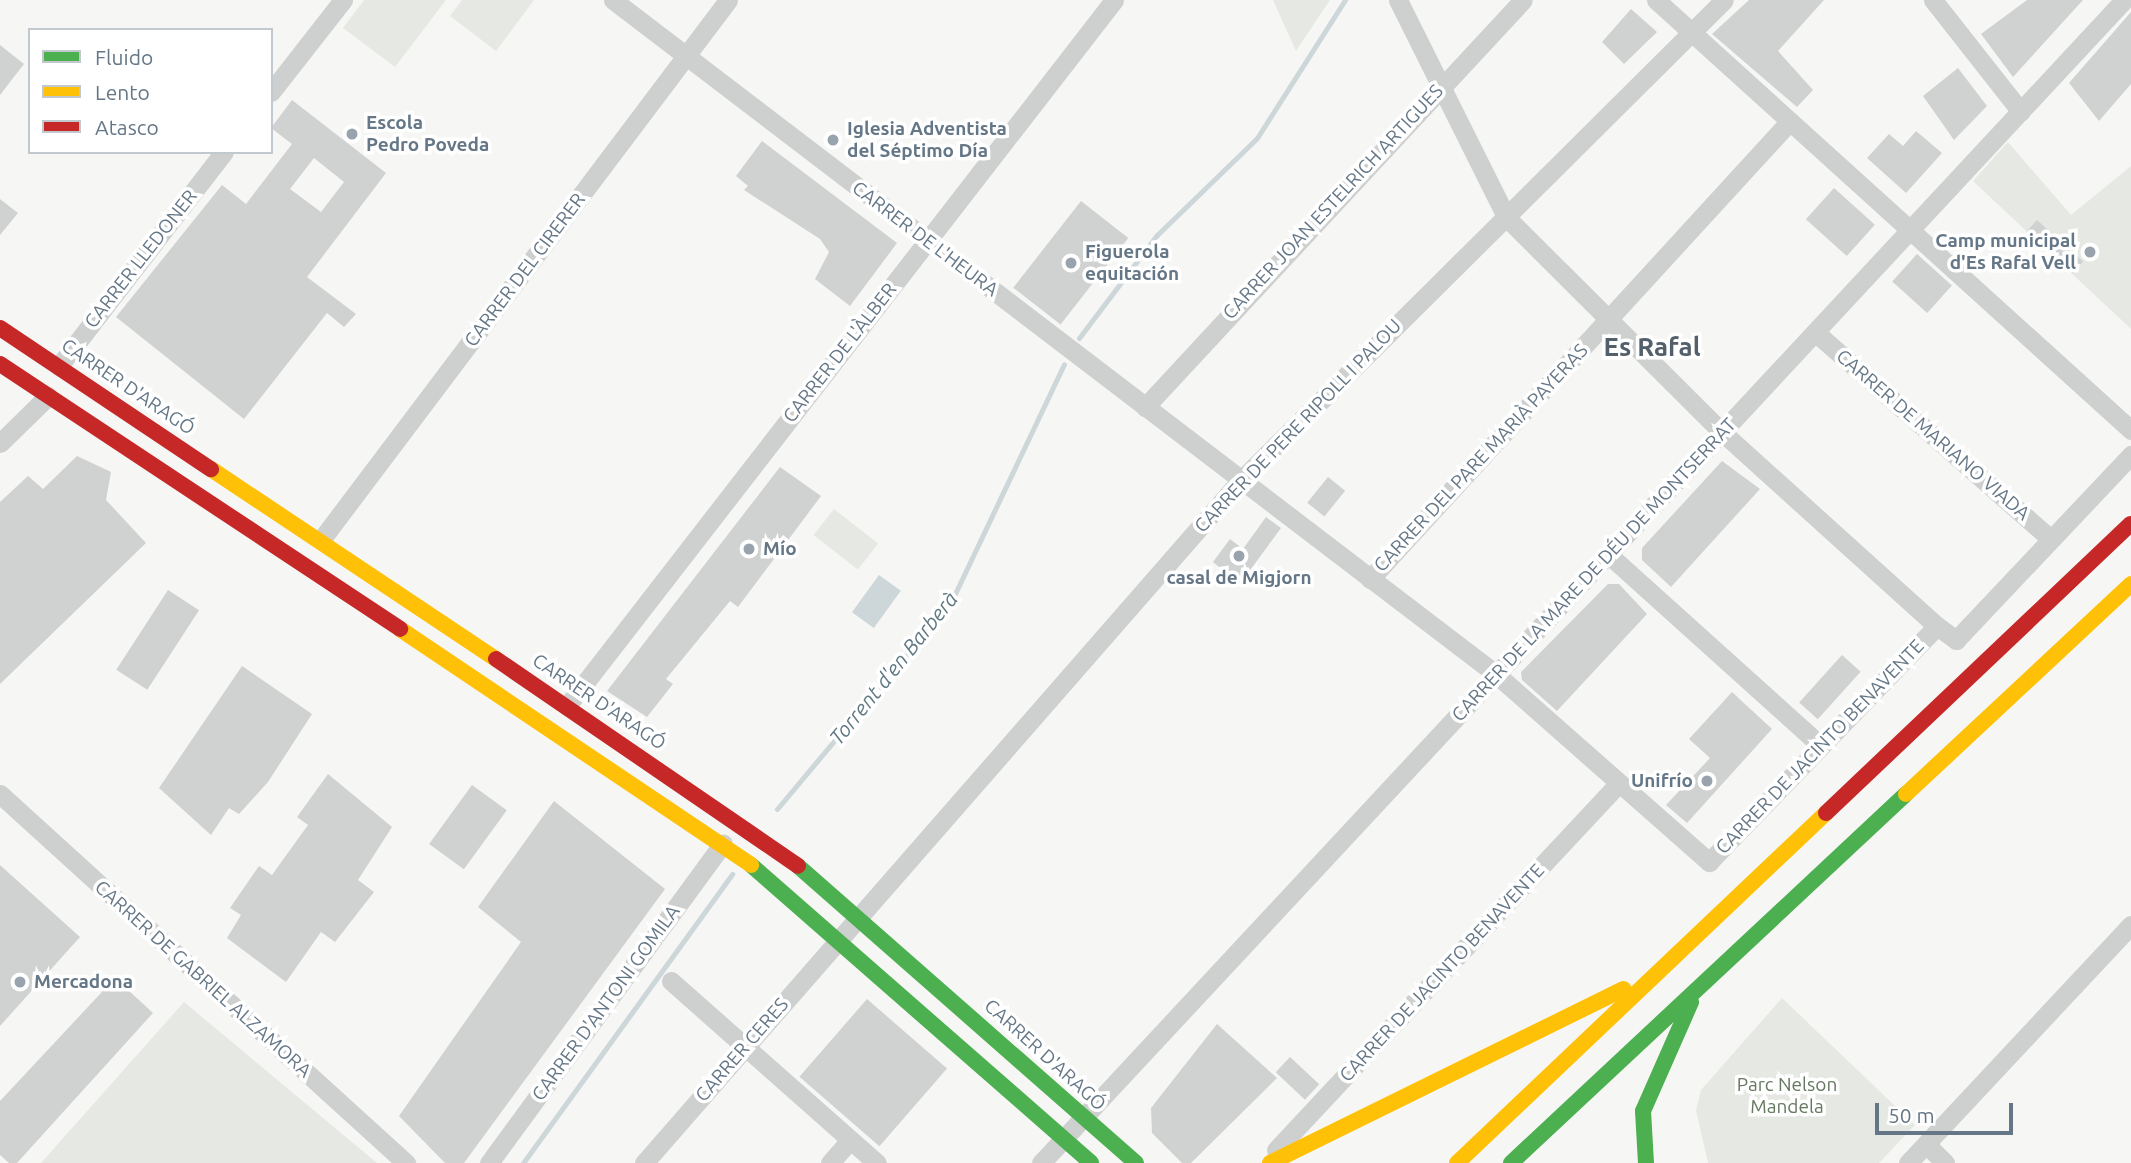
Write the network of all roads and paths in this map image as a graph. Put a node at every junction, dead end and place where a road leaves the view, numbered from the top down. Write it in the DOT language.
graph roads {
  1 [pos="343,0"];
  2 [pos="613,0"];
  3 [pos="728,0"];
  4 [pos="1114,0"];
  5 [pos="1398,0"];
  6 [pos="1523,0"];
  7 [pos="1656,0"];
  8 [pos="1724,0"];
  9 [pos="1933,0"];
  10 [pos="2115,4"];
  11 [pos="1692,32"];
  12 [pos="686,56"];
  13 [pos="1439,86"];
  14 [pos="273,89"];
  15 [pos="2021,112"];
  16 [pos="1790,121"];
  17 [pos="222,154"];
  18 [pos="1506,217"];
  19 [pos="1911,228"];
  20 [pos="927,242"];
  21 [pos="1607,322"];
  22 [pos="0,328"];
  23 [pos="1815,332"];
  24 [pos="0,363"];
  25 [pos="59,366"];
  26 [pos="15,373"];
  27 [pos="81,382"];
  28 [pos="48,396"];
  29 [pos="1145,407"];
  30 [pos="2131,430"];
  31 [pos="1722,432"];
  32 [pos="0,443"];
  33 [pos="2131,456"];
  34 [pos="1240,481"];
  35 [pos="2131,524"];
  36 [pos="2051,539"];
  37 [pos="321,540"];
  38 [pos="1609,555"];
  39 [pos="320,576"];
  40 [pos="1370,579"];
  41 [pos="2131,584"];
  42 [pos="1937,626"];
  43 [pos="1497,675"];
  44 [pos="567,706"];
  45 [pos="540,722"];
  46 [pos="1820,745"];
  47 [pos="1619,783"];
  48 [pos="0,794"];
  49 [pos="723,843"];
  50 [pos="857,915"];
  51 [pos="2131,925"];
  52 [pos="838,936"];
  53 [pos="1653,976"];
  54 [pos="671,981"];
  55 [pos="1698,986"];
  56 [pos="746,1048"];
  57 [pos="1085,1119"];
  58 [pos="850,1140"];
  59 [pos="1064,1140"];
  60 [pos="1926,1144"];
  61 [pos="406,1163"];
  62 [pos="489,1163"];
  63 [pos="644,1163"];
  64 [pos="830,1163"];
  65 [pos="877,1163"];
  66 [pos="1041,1163"];
  67 [pos="1091,1163"];
  68 [pos="1136,1163"];
  69 [pos="1269,1163"];
  70 [pos="1457,1163"];
  71 [pos="1511,1163"];
  72 [pos="1646,1163"];
  73 [pos="1908,1163"];
  74 [pos="1945,1163"];
  1 -- 14 [label="street"];
  2 -- 12 [label="street, CARRER DE L'HEURA"];
  3 -- 12 [label="street, CARRER DEL CIRERER"];
  4 -- 20 [label="street, CARRER DE L'ÀLBER"];
  5 -- 13 [label="street"];
  6 -- 13 [label="street, CARRER JOAN ESTELRICH ARTIGUES"];
  7 -- 11 [label="street"];
  8 -- 11 [label="street, CARRER DE PERE RIPOLL I PALOU"];
  9 -- 15 [label="street"];
  10 -- 15 [label="street, CARRER DE LA MARE DE DÉU DE MONTSERRAT"];
  11 -- 16 [label="street"];
  11 -- 18 [label="street, CARRER DE PERE RIPOLL I PALOU"];
  12 -- 20 [label="street, CARRER DE L'HEURA"];
  12 -- 37 [label="street, CARRER DEL CIRERER"];
  13 -- 18 [label="street"];
  13 -- 29 [label="street, CARRER JOAN ESTELRICH ARTIGUES"];
  15 -- 19 [label="street, CARRER DE LA MARE DE DÉU DE MONTSERRAT"];
  16 -- 19 [label="street"];
  16 -- 21 [label="street, CARRER DEL PARE MARIÀ PAYERAS"];
  17 -- 25 [label="street, CARRER LLEDONER"];
  18 -- 21 [label="street"];
  18 -- 34 [label="street, CARRER DE PERE RIPOLL I PALOU"];
  19 -- 23 [label="street, CARRER DE LA MARE DE DÉU DE MONTSERRAT"];
  19 -- 30 [label="street"];
  20 -- 29 [label="street, CARRER DE L'HEURA"];
  20 -- 44 [label="street, CARRER DE L'ÀLBER"];
  21 -- 31 [label="street"];
  21 -- 40 [label="street, CARRER DEL PARE MARIÀ PAYERAS"];
  22 -- 25 [label="main road, CARRER D'ARAGÓ"];
  23 -- 31 [label="street, CARRER DE LA MARE DE DÉU DE MONTSERRAT"];
  23 -- 36 [label="street, CARRER DE MARIANO VIADA"];
  24 -- 26 [label="main road"];
  25 -- 26 [label="main road"];
  25 -- 27 [label="main road, CARRER D'ARAGÓ"];
  26 -- 28 [label="main road"];
  27 -- 28 [label="main road"];
  27 -- 37 [label="main road, CARRER D'ARAGÓ"];
  28 -- 32 [label="street"];
  28 -- 39 [label="main road"];
  29 -- 34 [label="street, CARRER DE L'HEURA"];
  31 -- 38 [label="street, CARRER DE LA MARE DE DÉU DE MONTSERRAT"];
  31 -- 42 [label="street"];
  33 -- 36 [label="street, CARRER DE JACINTO BENAVENTE"];
  34 -- 40 [label="street, CARRER DE L'HEURA"];
  34 -- 50 [label="street, CARRER DE PERE RIPOLL I PALOU"];
  35 -- 53 [label="main road"];
  36 -- 42 [label="street, CARRER DE JACINTO BENAVENTE"];
  37 -- 39 [label="main road"];
  37 -- 44 [label="main road, CARRER D'ARAGÓ"];
  38 -- 43 [label="street, CARRER DE LA MARE DE DÉU DE MONTSERRAT"];
  38 -- 46 [label="street"];
  39 -- 45 [label="main road"];
  40 -- 43 [label="street, CARRER DE L'HEURA"];
  41 -- 55 [label="main road"];
  42 -- 46 [label="street, CARRER DE JACINTO BENAVENTE"];
  43 -- 47 [label="street, CARRER DE L'HEURA"];
  43 -- 57 [label="street, CARRER DE LA MARE DE DÉU DE MONTSERRAT"];
  44 -- 45 [label="main road"];
  44 -- 50 [label="main road, CARRER D'ARAGÓ"];
  45 -- 49 [label="main road"];
  46 -- 47 [label="street, CARRER DE JACINTO BENAVENTE"];
  47 -- 69 [label="street, CARRER DE JACINTO BENAVENTE"];
  48 -- 61 [label="street, CARRER DE GABRIEL ALZAMORA"];
  49 -- 52 [label="main road"];
  49 -- 62 [label="street, CARRER D'ANTONI GOMILA"];
  50 -- 52 [label="street, CARRER DE PERE RIPOLL I PALOU"];
  50 -- 57 [label="main road, CARRER D'ARAGÓ"];
  51 -- 60 [label="street"];
  52 -- 56 [label="street, CARRER CERES"];
  52 -- 59 [label="main road"];
  53 -- 69 [label="main road"];
  53 -- 70 [label="main road"];
  54 -- 56 [label="street"];
  55 -- 71 [label="main road"];
  55 -- 72 [label="main road"];
  56 -- 58 [label="street"];
  56 -- 63 [label="street, CARRER CERES"];
  57 -- 59 [label="street, CARRER DE LA MARE DE DÉU DE MONTSERRAT"];
  57 -- 68 [label="main road, CARRER D'ARAGÓ"];
  58 -- 64 [label="street"];
  58 -- 65 [label="street"];
  59 -- 66 [label="street, CARRER DE LA MARE DE DÉU DE MONTSERRAT"];
  59 -- 67 [label="main road"];
  60 -- 73 [label="street"];
  60 -- 74 [label="street"];
}
